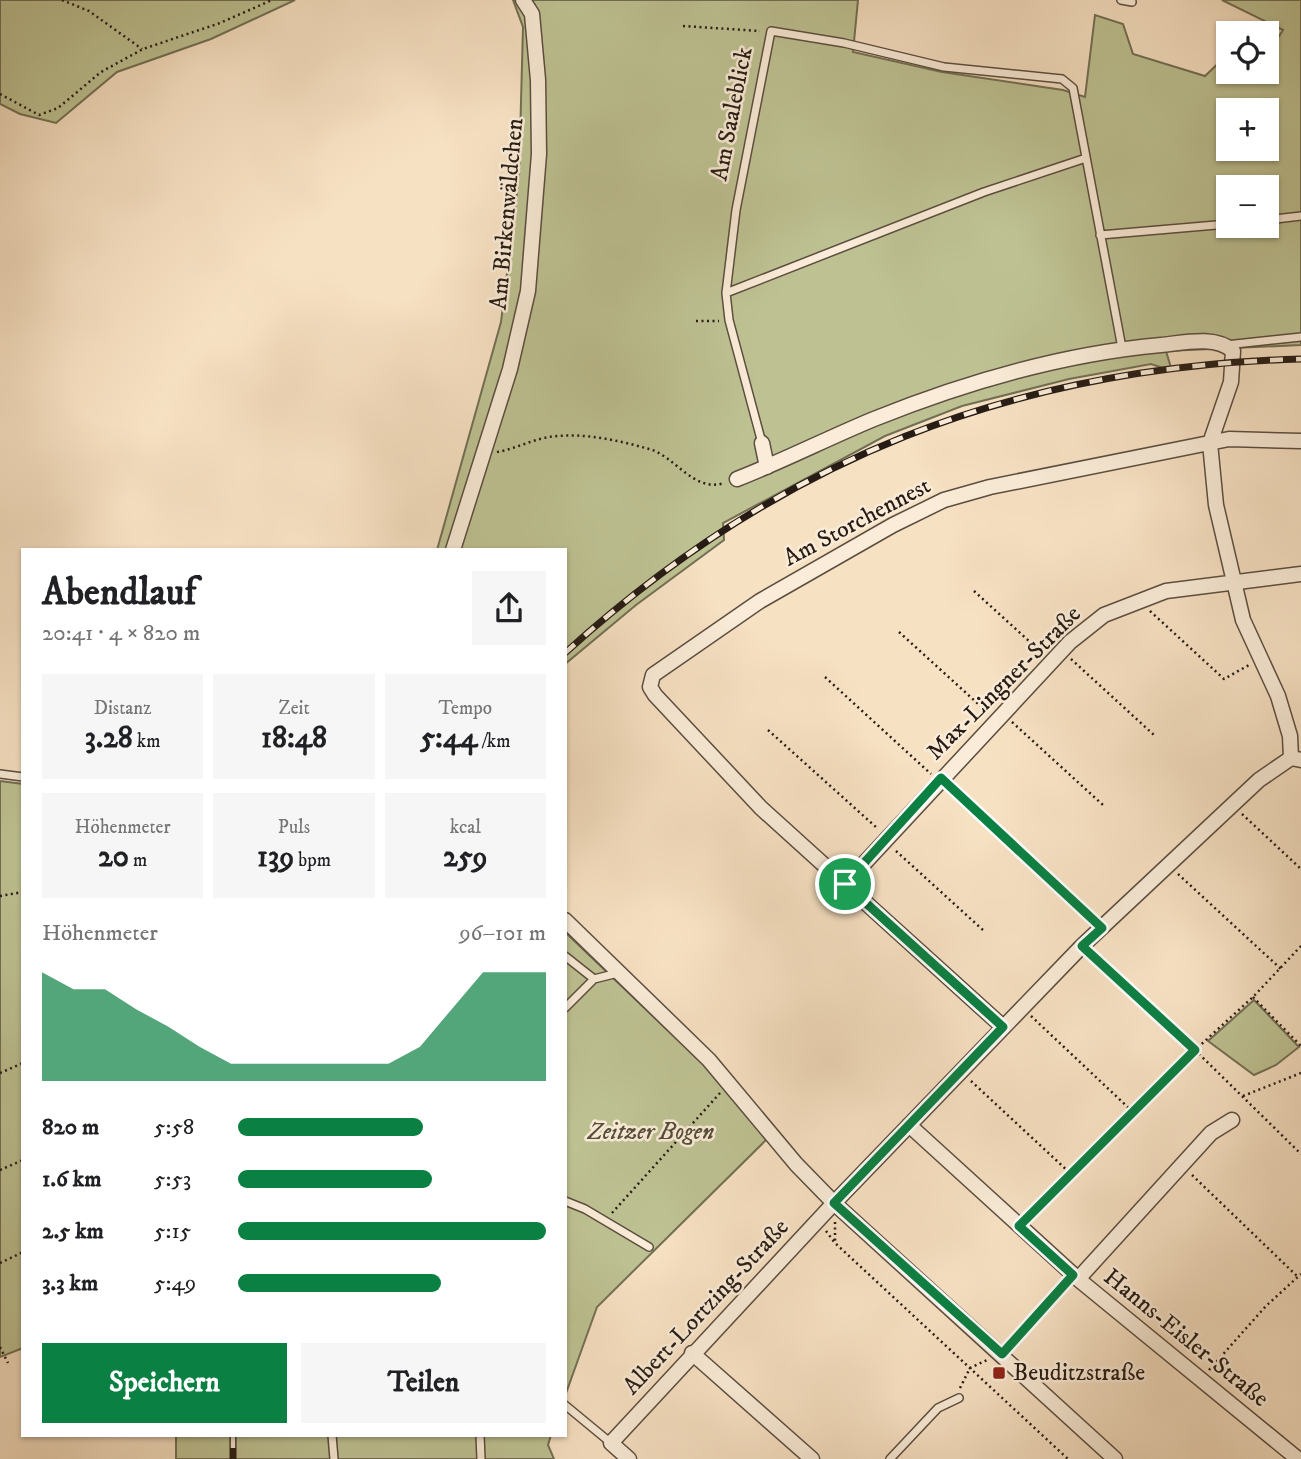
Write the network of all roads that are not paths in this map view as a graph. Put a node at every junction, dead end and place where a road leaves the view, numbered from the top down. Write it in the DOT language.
graph roads {
  1 [pos="523,0"];
  2 [pos="1121,0"];
  3 [pos="1132,2"];
  4 [pos="533,7"];
  5 [pos="1086,159"];
  6 [pos="1301,216"];
  7 [pos="1279,219"];
  8 [pos="1216,225"];
  9 [pos="1100,235"];
  10 [pos="726,293"];
  11 [pos="1301,337"];
  12 [pos="1226,345"];
  13 [pos="1122,348"];
  14 [pos="1301,441"];
  15 [pos="762,443"];
  16 [pos="1210,443"];
  17 [pos="767,467"];
  18 [pos="737,479"];
  19 [pos="454,548"];
  20 [pos="1301,574"];
  21 [pos="1234,582"];
  22 [pos="1296,759"];
  23 [pos="0,774"];
  24 [pos="21,778"];
  25 [pos="845,884"];
  26 [pos="567,922"];
  27 [pos="567,958"];
  28 [pos="620,973"];
  29 [pos="594,979"];
  30 [pos="567,1006"];
  31 [pos="1003,1027"];
  32 [pos="1232,1120"];
  33 [pos="909,1125"];
  34 [pos="567,1202"];
  35 [pos="834,1203"];
  36 [pos="649,1247"];
  37 [pos="1076,1277"];
  38 [pos="692,1353"];
  39 [pos="959,1398"];
  40 [pos="567,1407"];
  41 [pos="332,1437"];
  42 [pos="480,1437"];
  43 [pos="611,1443"];
  44 [pos="334,1459"];
  45 [pos="481,1459"];
  46 [pos="629,1459"];
  47 [pos="812,1459"];
  48 [pos="890,1459"];
  49 [pos="1115,1459"];
  50 [pos="1298,1459"];
  1 -- 4 [label="street"];
  2 -- 3 [label="lane"];
  4 -- 19 [label="street, Am Birkenwäldchen"];
  5 -- 9 [label="lane, Am Saaleblick"];
  5 -- 10 [label="lane"];
  5 -- 10 [label="lane, Am Saaleblick"];
  6 -- 7 [label="lane"];
  8 -- 9 [label="lane"];
  9 -- 13 [label="lane, Am Saaleblick"];
  10 -- 15 [label="lane, Am Saaleblick"];
  11 -- 12 [label="lane"];
  12 -- 13 [label="street"];
  12 -- 16 [label="street"];
  13 -- 17 [label="street"];
  14 -- 16 [label="street, Am Storchennest"];
  15 -- 17 [label="street"];
  16 -- 21 [label="street"];
  16 -- 25 [label="street, Am Storchennest"];
  17 -- 18 [label="street"];
  20 -- 21 [label="street, Max-Lingner-Straße"];
  21 -- 22 [label="street"];
  21 -- 25 [label="street, Max-Lingner-Straße"];
  22 -- 31 [label="street"];
  23 -- 24 [label="lane"];
  25 -- 31 [label="street"];
  26 -- 28 [label="street"];
  27 -- 29 [label="lane"];
  28 -- 29 [label="lane"];
  28 -- 35 [label="street"];
  29 -- 30 [label="lane"];
  31 -- 33 [label="street"];
  32 -- 37 [label="street, Hanns-Eisler-Straße"];
  33 -- 35 [label="street"];
  33 -- 37 [label="street, Hanns-Eisler-Straße"];
  34 -- 36 [label="lane"];
  35 -- 38 [label="street, Albert-Lortzing-Straße"];
  35 -- 49 [label="street"];
  37 -- 50 [label="street, Hanns-Eisler-Straße"];
  38 -- 43 [label="street, Albert-Lortzing-Straße"];
  38 -- 47 [label="street"];
  39 -- 48 [label="lane"];
  40 -- 43 [label="lane"];
  41 -- 44 [label="lane"];
  42 -- 45 [label="lane"];
  43 -- 46 [label="street"];
}
